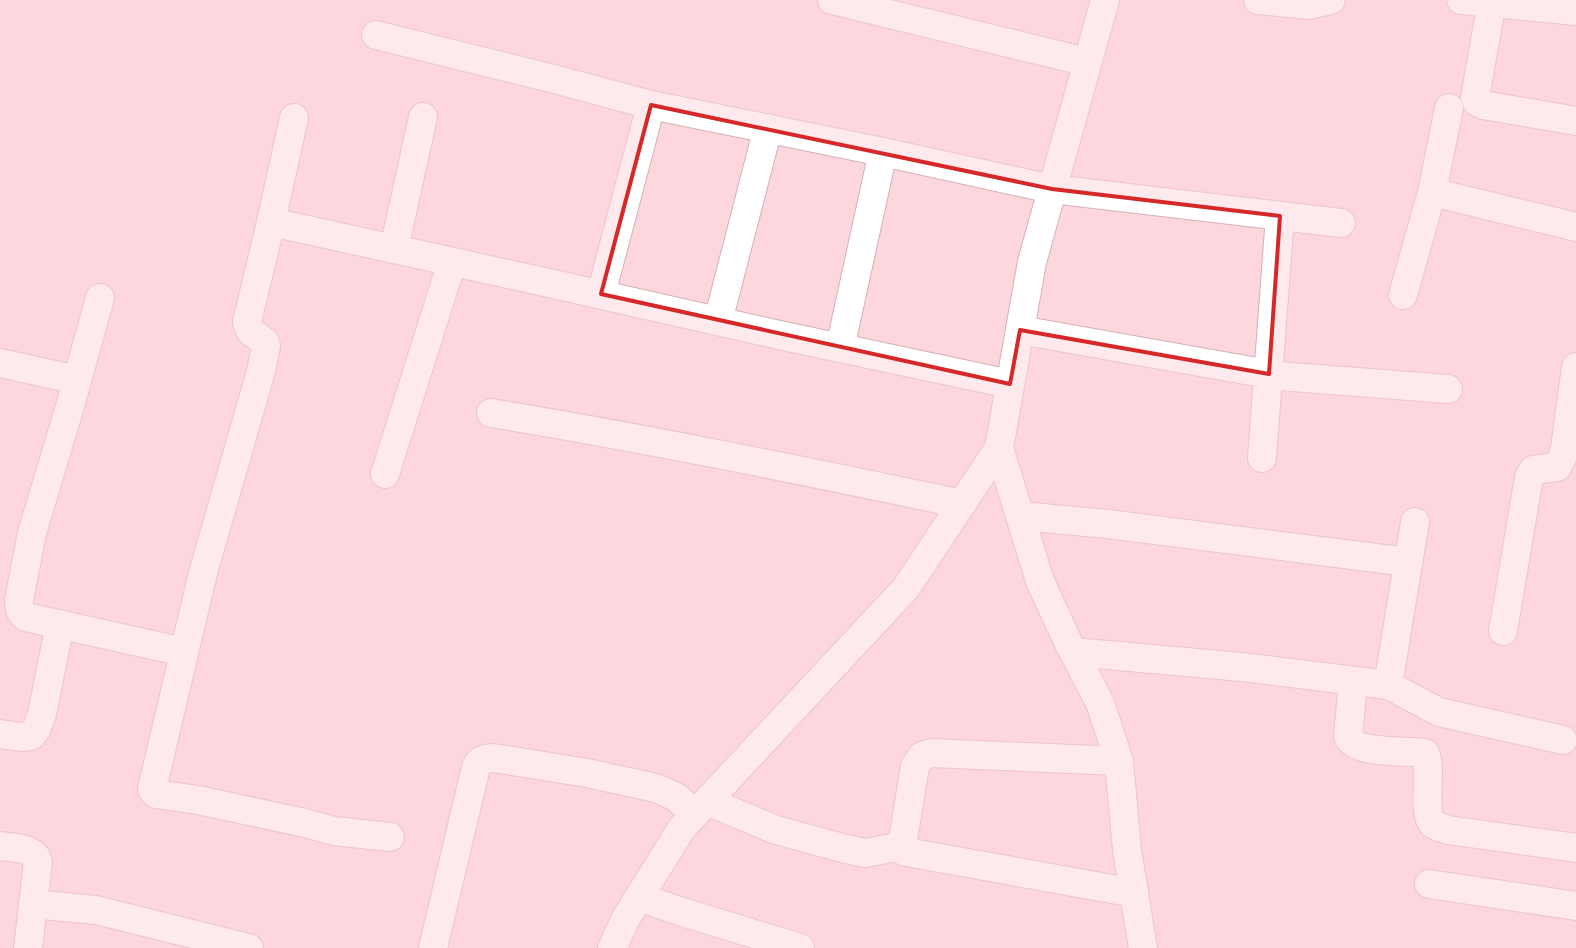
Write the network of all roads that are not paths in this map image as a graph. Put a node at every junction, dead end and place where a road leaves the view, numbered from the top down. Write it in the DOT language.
graph roads {
  1 [pos="832,0"];
  2 [pos="1105,0"];
  3 [pos="1258,0"];
  4 [pos="1331,0"];
  5 [pos="1461,0"];
  6 [pos="1492,2"];
  7 [pos="1576,11"];
  8 [pos="376,35"];
  9 [pos="1086,62"];
  10 [pos="651,105"];
  11 [pos="1449,108"];
  12 [pos="423,117"];
  13 [pos="294,118"];
  14 [pos="1576,122"];
  15 [pos="768,128"];
  16 [pos="883,152"];
  17 [pos="1052,189"];
  18 [pos="1432,192"];
  19 [pos="1280,216"];
  20 [pos="271,222"];
  21 [pos="1341,224"];
  22 [pos="1576,227"];
  23 [pos="394,249"];
  24 [pos="452,262"];
  25 [pos="601,294"];
  26 [pos="1403,295"];
  27 [pos="100,298"];
  28 [pos="718,321"];
  29 [pos="1020,330"];
  30 [pos="840,348"];
  31 [pos="0,363"];
  32 [pos="1576,367"];
  33 [pos="1269,374"];
  34 [pos="77,380"];
  35 [pos="1010,384"];
  36 [pos="1448,390"];
  37 [pos="491,413"];
  38 [pos="999,448"];
  39 [pos="1262,458"];
  40 [pos="385,474"];
  41 [pos="962,504"];
  42 [pos="1021,516"];
  43 [pos="1415,522"];
  44 [pos="1408,562"];
  45 [pos="60,624"];
  46 [pos="1503,631"];
  47 [pos="184,652"];
  48 [pos="1074,652"];
  49 [pos="1353,681"];
  50 [pos="1388,685"];
  51 [pos="0,734"];
  52 [pos="1563,740"];
  53 [pos="1119,762"];
  54 [pos="701,808"];
  55 [pos="390,837"];
  56 [pos="0,846"];
  57 [pos="902,846"];
  58 [pos="1576,848"];
  59 [pos="1429,884"];
  60 [pos="1134,893"];
  61 [pos="639,896"];
  62 [pos="33,904"];
  63 [pos="1576,906"];
  64 [pos="28,948"];
  65 [pos="249,948"];
  66 [pos="433,948"];
  67 [pos="612,948"];
  68 [pos="800,948"];
  69 [pos="1143,948"];
  1 -- 9 [label="street"];
  2 -- 9 [label="street"];
  3 -- 4 [label="street"];
  5 -- 6 [label="street"];
  6 -- 7 [label="street"];
  6 -- 14 [label="street"];
  8 -- 10 [label="street"];
  9 -- 17 [label="street"];
  10 -- 15 [label="street"];
  10 -- 25 [label="street"];
  11 -- 18 [label="street"];
  12 -- 23 [label="street"];
  13 -- 20 [label="street"];
  15 -- 16 [label="street"];
  15 -- 28 [label="street"];
  16 -- 17 [label="street"];
  16 -- 30 [label="street"];
  17 -- 19 [label="street"];
  17 -- 29 [label="street"];
  18 -- 22 [label="street"];
  18 -- 26 [label="street"];
  19 -- 21 [label="street"];
  19 -- 33 [label="street"];
  20 -- 23 [label="street"];
  20 -- 47 [label="street"];
  23 -- 24 [label="street"];
  24 -- 25 [label="street"];
  24 -- 40 [label="street"];
  25 -- 28 [label="street"];
  27 -- 34 [label="street"];
  28 -- 30 [label="street"];
  29 -- 33 [label="street"];
  29 -- 35 [label="street"];
  30 -- 35 [label="street"];
  31 -- 34 [label="street"];
  32 -- 46 [label="street"];
  33 -- 36 [label="street"];
  33 -- 39 [label="street"];
  34 -- 45 [label="street"];
  35 -- 38 [label="street"];
  37 -- 41 [label="street"];
  38 -- 41 [label="street"];
  38 -- 42 [label="street"];
  41 -- 54 [label="street"];
  42 -- 44 [label="street"];
  42 -- 48 [label="street"];
  43 -- 44 [label="street"];
  44 -- 50 [label="street"];
  45 -- 47 [label="street"];
  45 -- 51 [label="street"];
  47 -- 55 [label="street"];
  48 -- 49 [label="street"];
  48 -- 53 [label="street"];
  49 -- 50 [label="street"];
  49 -- 58 [label="street"];
  50 -- 52 [label="street"];
  53 -- 57 [label="street"];
  53 -- 60 [label="street"];
  54 -- 57 [label="street"];
  54 -- 61 [label="street"];
  54 -- 66 [label="street"];
  56 -- 62 [label="street"];
  57 -- 60 [label="street"];
  59 -- 63 [label="street"];
  60 -- 69 [label="street"];
  61 -- 67 [label="street"];
  61 -- 68 [label="street"];
  62 -- 64 [label="street"];
  62 -- 65 [label="street"];
}
